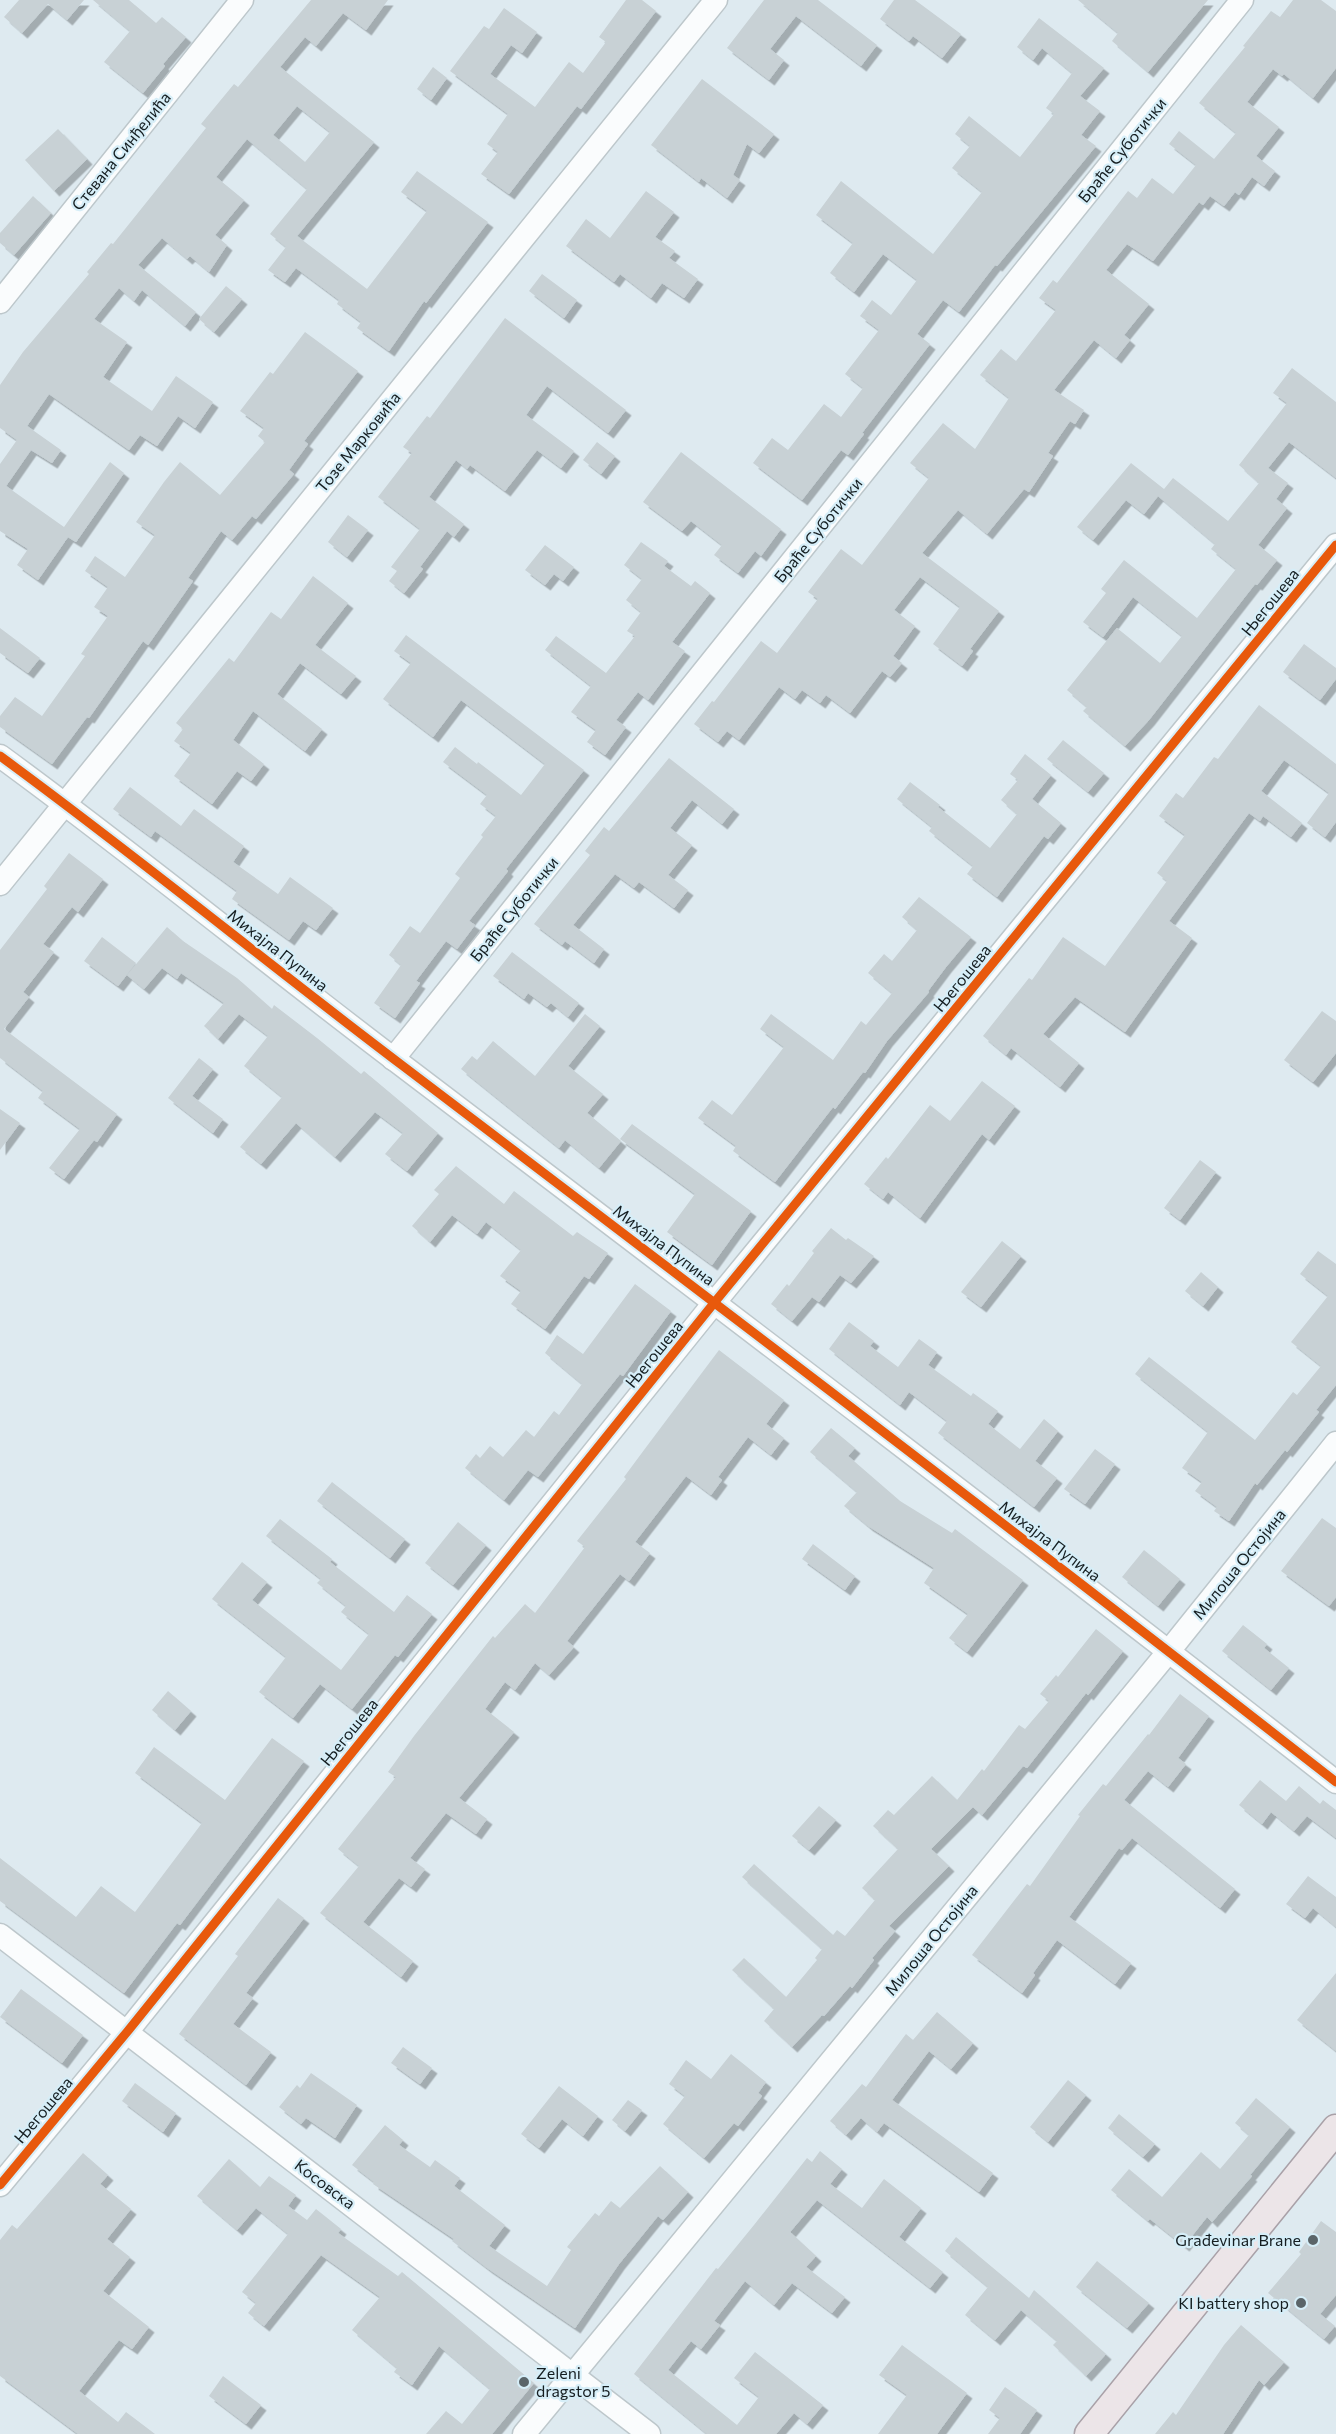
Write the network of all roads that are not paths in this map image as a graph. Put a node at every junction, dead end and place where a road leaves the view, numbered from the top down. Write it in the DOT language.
graph roads {
  1 [pos="242,0"];
  2 [pos="716,0"];
  3 [pos="1242,0"];
  4 [pos="0,302"];
  5 [pos="1336,545"];
  6 [pos="0,756"];
  7 [pos="65,804"];
  8 [pos="0,884"];
  9 [pos="393,1059"];
  10 [pos="714,1303"];
  11 [pos="1336,1443"];
  12 [pos="1169,1651"];
  13 [pos="1336,1782"];
  14 [pos="0,1935"];
  15 [pos="127,2032"];
  16 [pos="1336,2129"];
  17 [pos="0,2185"];
  18 [pos="573,2374"];
  19 [pos="524,2434"];
  20 [pos="649,2434"];
  21 [pos="1089,2434"];
  1 -- 4 [label="street, Стевана Синђелића"];
  2 -- 7 [label="street, Тозе Марковића"];
  3 -- 9 [label="street, Браће Суботички"];
  5 -- 10 [label="street, Његошева"];
  6 -- 7 [label="street, Михајла Пупина"];
  7 -- 8 [label="street, Тозе Марковића"];
  7 -- 9 [label="street, Михајла Пупина"];
  9 -- 10 [label="street, Михајла Пупина"];
  10 -- 12 [label="street, Михајла Пупина"];
  10 -- 15 [label="street, Његошева"];
  11 -- 12 [label="street, Милоша Остојина"];
  12 -- 13 [label="street, Михајла Пупина"];
  12 -- 18 [label="street, Милоша Остојина"];
  14 -- 15 [label="street, Косовска"];
  15 -- 17 [label="street, Његошева"];
  15 -- 18 [label="street, Косовска"];
  16 -- 21 [label="main road"];
  18 -- 19 [label="street, Милоша Остојина"];
  18 -- 20 [label="street, Косовска"];
}
